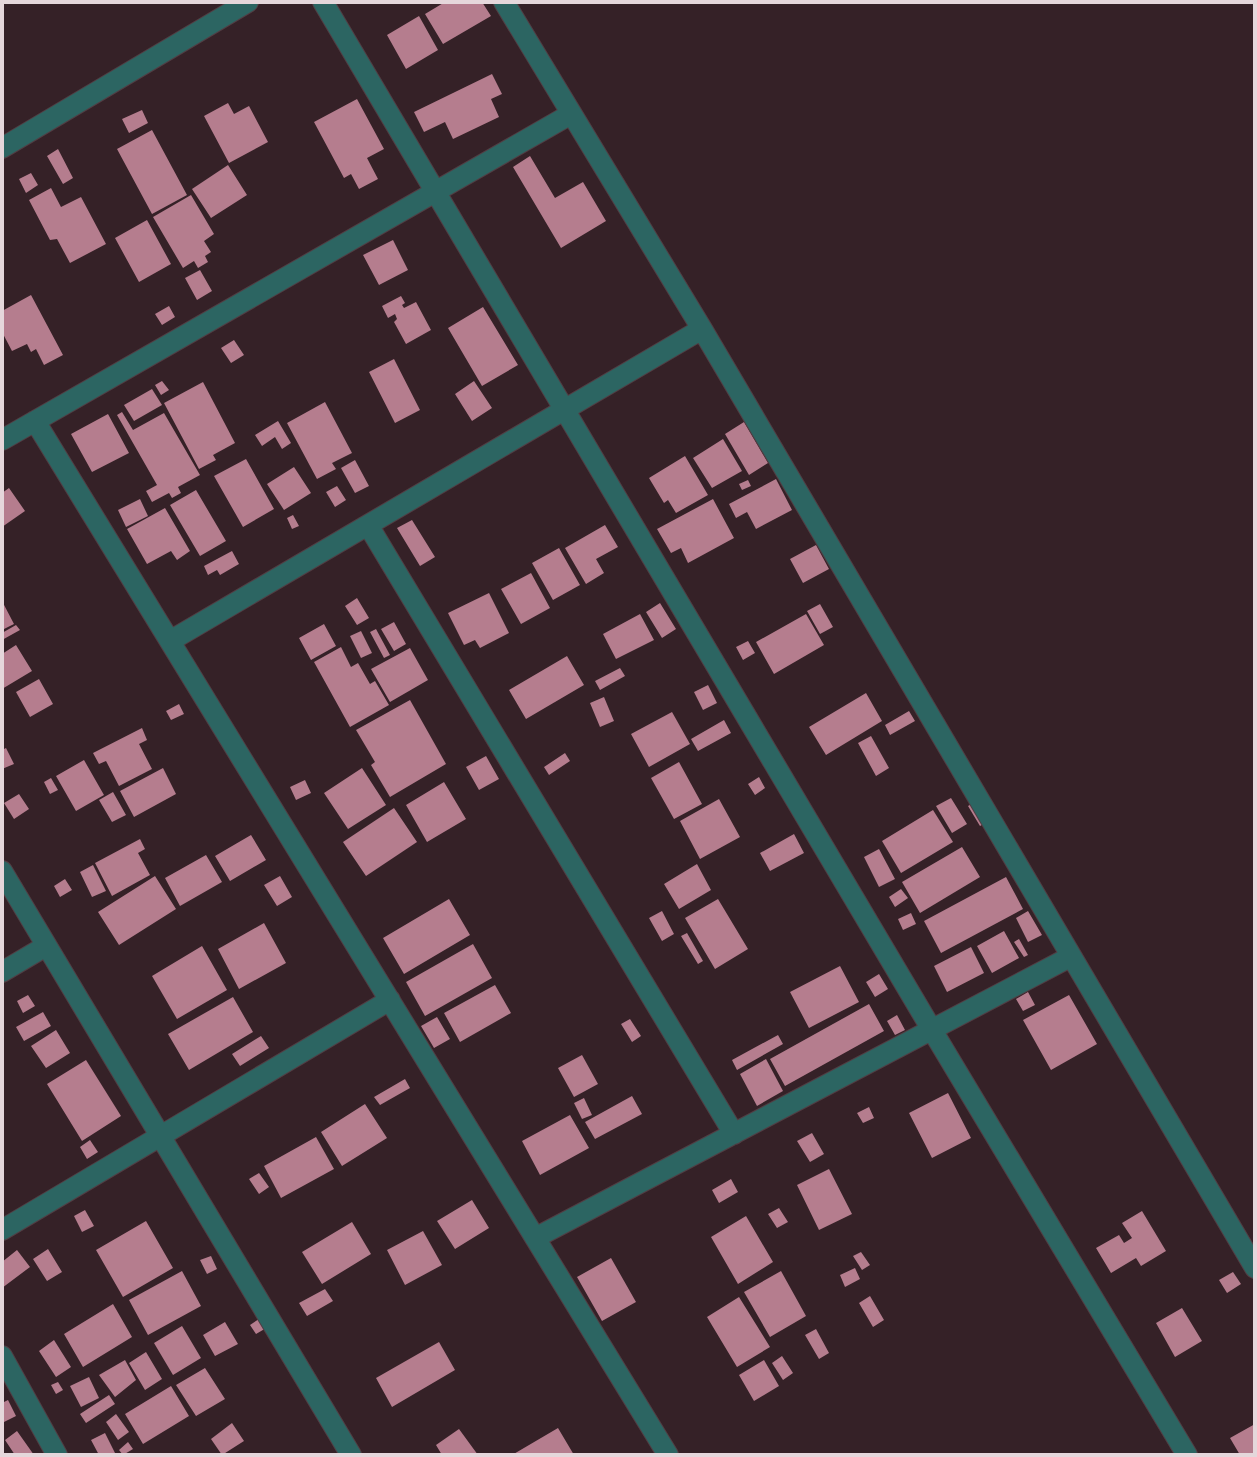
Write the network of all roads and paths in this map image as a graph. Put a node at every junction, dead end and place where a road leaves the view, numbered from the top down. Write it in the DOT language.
graph roads {
  1 [pos="248,2"];
  2 [pos="323,2"];
  3 [pos="504,2"];
  4 [pos="571,114"];
  5 [pos="2,148"];
  6 [pos="436,192"];
  7 [pos="702,329"];
  8 [pos="565,409"];
  9 [pos="35,421"];
  10 [pos="2,440"];
  11 [pos="368,525"];
  12 [pos="170,641"];
  13 [pos="2,871"];
  14 [pos="46,946"];
  15 [pos="1070,957"];
  16 [pos="2,972"];
  17 [pos="390,1000"];
  18 [pos="932,1030"];
  19 [pos="734,1134"];
  20 [pos="160,1136"];
  21 [pos="2,1230"];
  22 [pos="535,1238"];
  23 [pos="1255,1268"];
  24 [pos="2,1356"];
  25 [pos="57,1455"];
  26 [pos="351,1455"];
  27 [pos="668,1455"];
  28 [pos="1187,1455"];
  1 -- 5 [label="street"];
  2 -- 6 [label="street"];
  3 -- 4 [label="street"];
  4 -- 6 [label="street"];
  4 -- 7 [label="street"];
  6 -- 8 [label="street"];
  6 -- 9 [label="street"];
  7 -- 8 [label="street"];
  7 -- 15 [label="street"];
  8 -- 11 [label="street"];
  8 -- 18 [label="street"];
  9 -- 10 [label="street"];
  9 -- 12 [label="street"];
  11 -- 12 [label="street"];
  11 -- 19 [label="street"];
  12 -- 17 [label="street"];
  13 -- 14 [label="street"];
  14 -- 16 [label="street"];
  14 -- 20 [label="street"];
  15 -- 18 [label="street"];
  15 -- 23 [label="street"];
  17 -- 20 [label="street"];
  17 -- 22 [label="street"];
  18 -- 19 [label="street"];
  18 -- 28 [label="street"];
  19 -- 22 [label="street"];
  20 -- 21 [label="street"];
  20 -- 26 [label="street"];
  22 -- 27 [label="street"];
  24 -- 25 [label="street"];
}
